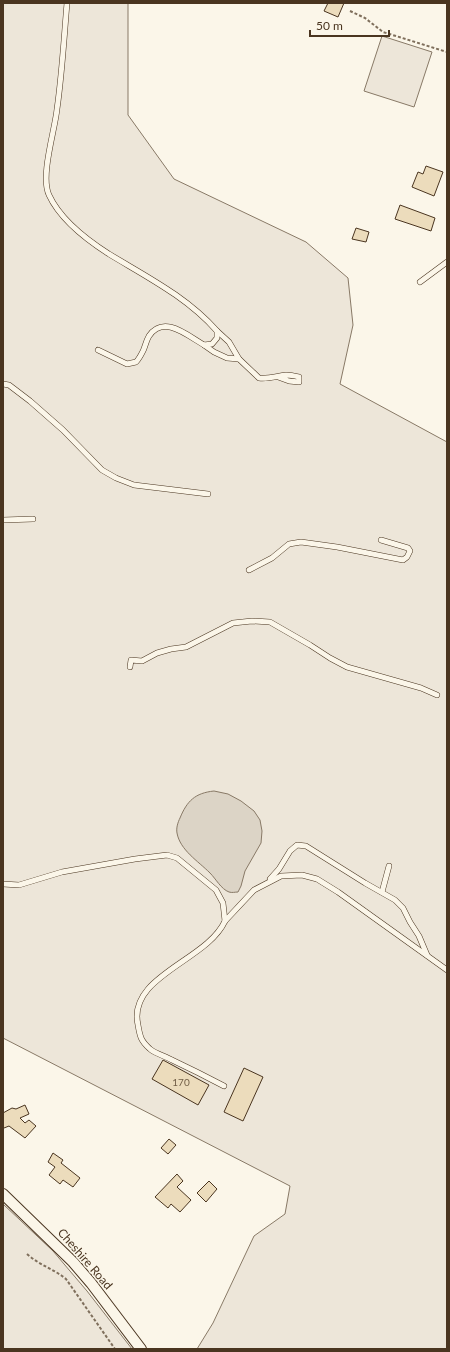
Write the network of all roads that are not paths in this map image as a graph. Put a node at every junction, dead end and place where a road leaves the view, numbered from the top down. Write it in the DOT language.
graph roads {
  1 [pos="67,3"];
  2 [pos="447,262"];
  3 [pos="420,282"];
  4 [pos="217,331"];
  5 [pos="204,345"];
  6 [pos="98,350"];
  7 [pos="239,359"];
  8 [pos="278,377"];
  9 [pos="3,384"];
  10 [pos="208,494"];
  11 [pos="33,519"];
  12 [pos="3,520"];
  13 [pos="381,540"];
  14 [pos="249,570"];
  15 [pos="130,667"];
  16 [pos="437,695"];
  17 [pos="389,866"];
  18 [pos="268,882"];
  19 [pos="3,884"];
  20 [pos="382,892"];
  21 [pos="225,921"];
  22 [pos="428,957"];
  23 [pos="447,970"];
  24 [pos="224,1086"];
  25 [pos="3,1194"];
  26 [pos="141,1349"];
  1 -- 4 [label="lane"];
  2 -- 3 [label="lane"];
  4 -- 5 [label="lane"];
  4 -- 7 [label="lane"];
  5 -- 6 [label="lane"];
  5 -- 7 [label="lane"];
  7 -- 8 [label="lane"];
  9 -- 10 [label="lane"];
  11 -- 12 [label="lane"];
  13 -- 14 [label="lane"];
  15 -- 16 [label="lane"];
  17 -- 20 [label="lane"];
  18 -- 20 [label="lane"];
  18 -- 21 [label="lane"];
  18 -- 22 [label="lane"];
  19 -- 21 [label="lane"];
  20 -- 22 [label="lane"];
  21 -- 24 [label="lane"];
  22 -- 23 [label="lane"];
  25 -- 26 [label="street, Cheshire Road"];
}
